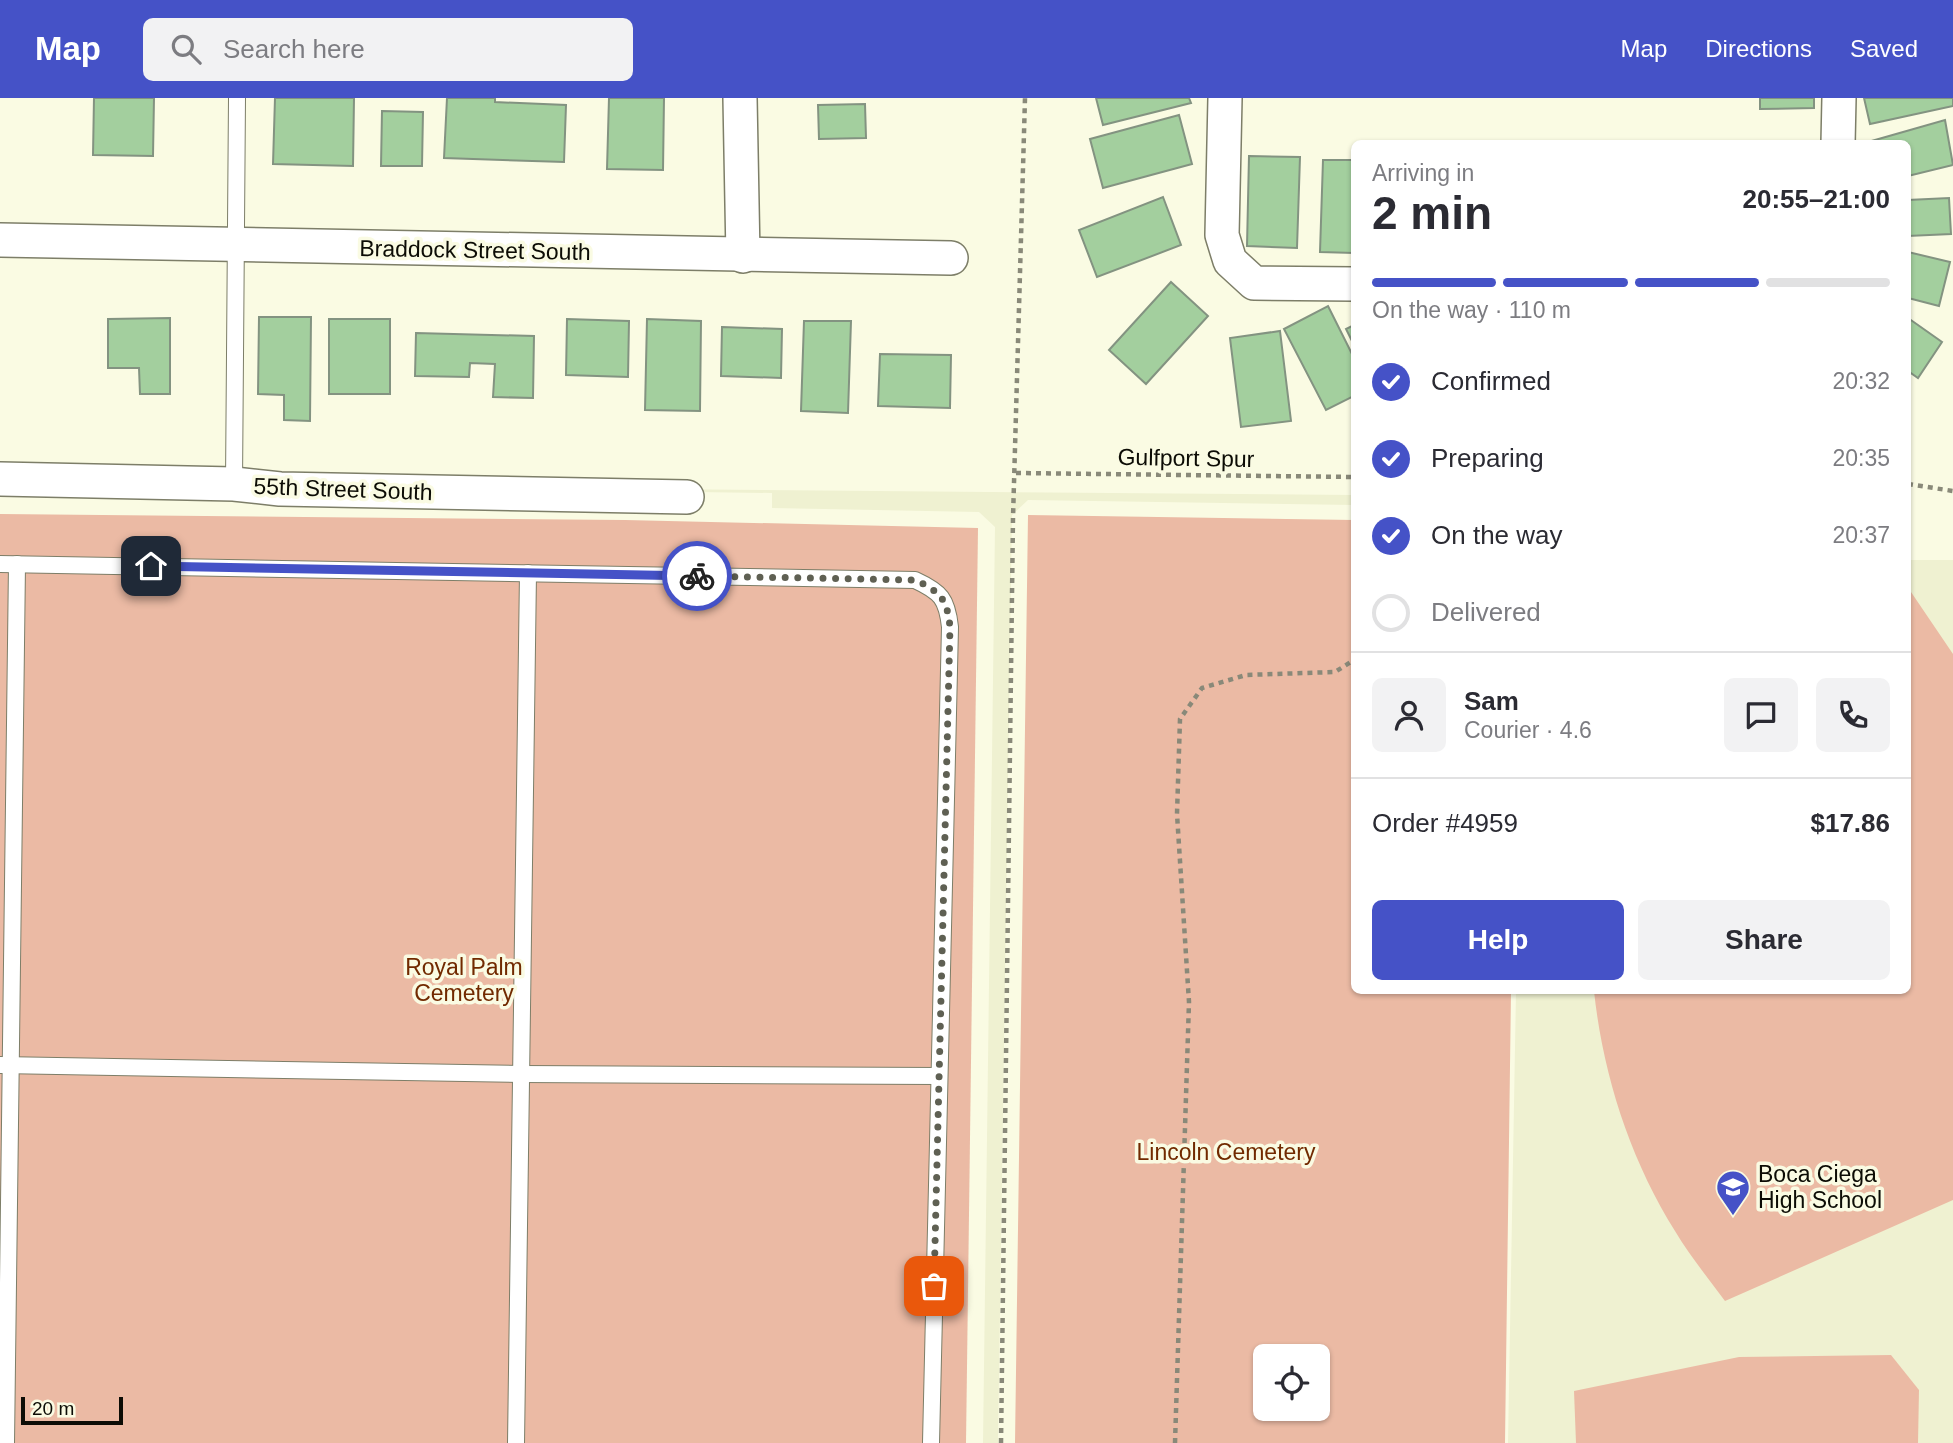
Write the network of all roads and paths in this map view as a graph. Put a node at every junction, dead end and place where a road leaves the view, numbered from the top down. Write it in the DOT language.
graph roads {
  1 [pos="237,98"];
  2 [pos="740,98"];
  3 [pos="1025,98"];
  4 [pos="1224,98"];
  5 [pos="1839,98"];
  6 [pos="1838,140"];
  7 [pos="0,240"];
  8 [pos="238,245"];
  9 [pos="743,256"];
  10 [pos="951,258"];
  11 [pos="1351,284"];
  12 [pos="1016,473"];
  13 [pos="1351,477"];
  14 [pos="0,479"];
  15 [pos="234,484"];
  16 [pos="1911,484"];
  17 [pos="1953,491"];
  18 [pos="687,497"];
  19 [pos="8,564"];
  20 [pos="528,573"];
  21 [pos="1351,662"];
  22 [pos="5,1065"];
  23 [pos="521,1074"];
  24 [pos="939,1076"];
  25 [pos="6,1443"];
  26 [pos="516,1443"];
  27 [pos="931,1443"];
  28 [pos="1001,1443"];
  29 [pos="1175,1443"];
  1 -- 8 [label="lane"];
  2 -- 9 [label="street"];
  3 -- 12 [label="path"];
  4 -- 11 [label="street"];
  5 -- 6 [label="street"];
  7 -- 8 [label="street, Braddock Street South"];
  8 -- 9 [label="street, Braddock Street South"];
  8 -- 15 [label="lane"];
  9 -- 10 [label="street, Braddock Street South"];
  12 -- 13 [label="path, Gulfport Spur"];
  12 -- 28 [label="path"];
  14 -- 15 [label="street, 55th Street South"];
  15 -- 18 [label="street, 55th Street South"];
  16 -- 17 [label="path"];
  19 -- 20 [label="lane"];
  19 -- 22 [label="lane"];
  20 -- 23 [label="lane"];
  20 -- 24 [label="lane"];
  21 -- 29 [label="path"];
  22 -- 23 [label="lane"];
  22 -- 25 [label="lane"];
  23 -- 24 [label="lane"];
  23 -- 26 [label="lane"];
  24 -- 27 [label="lane"];
}
